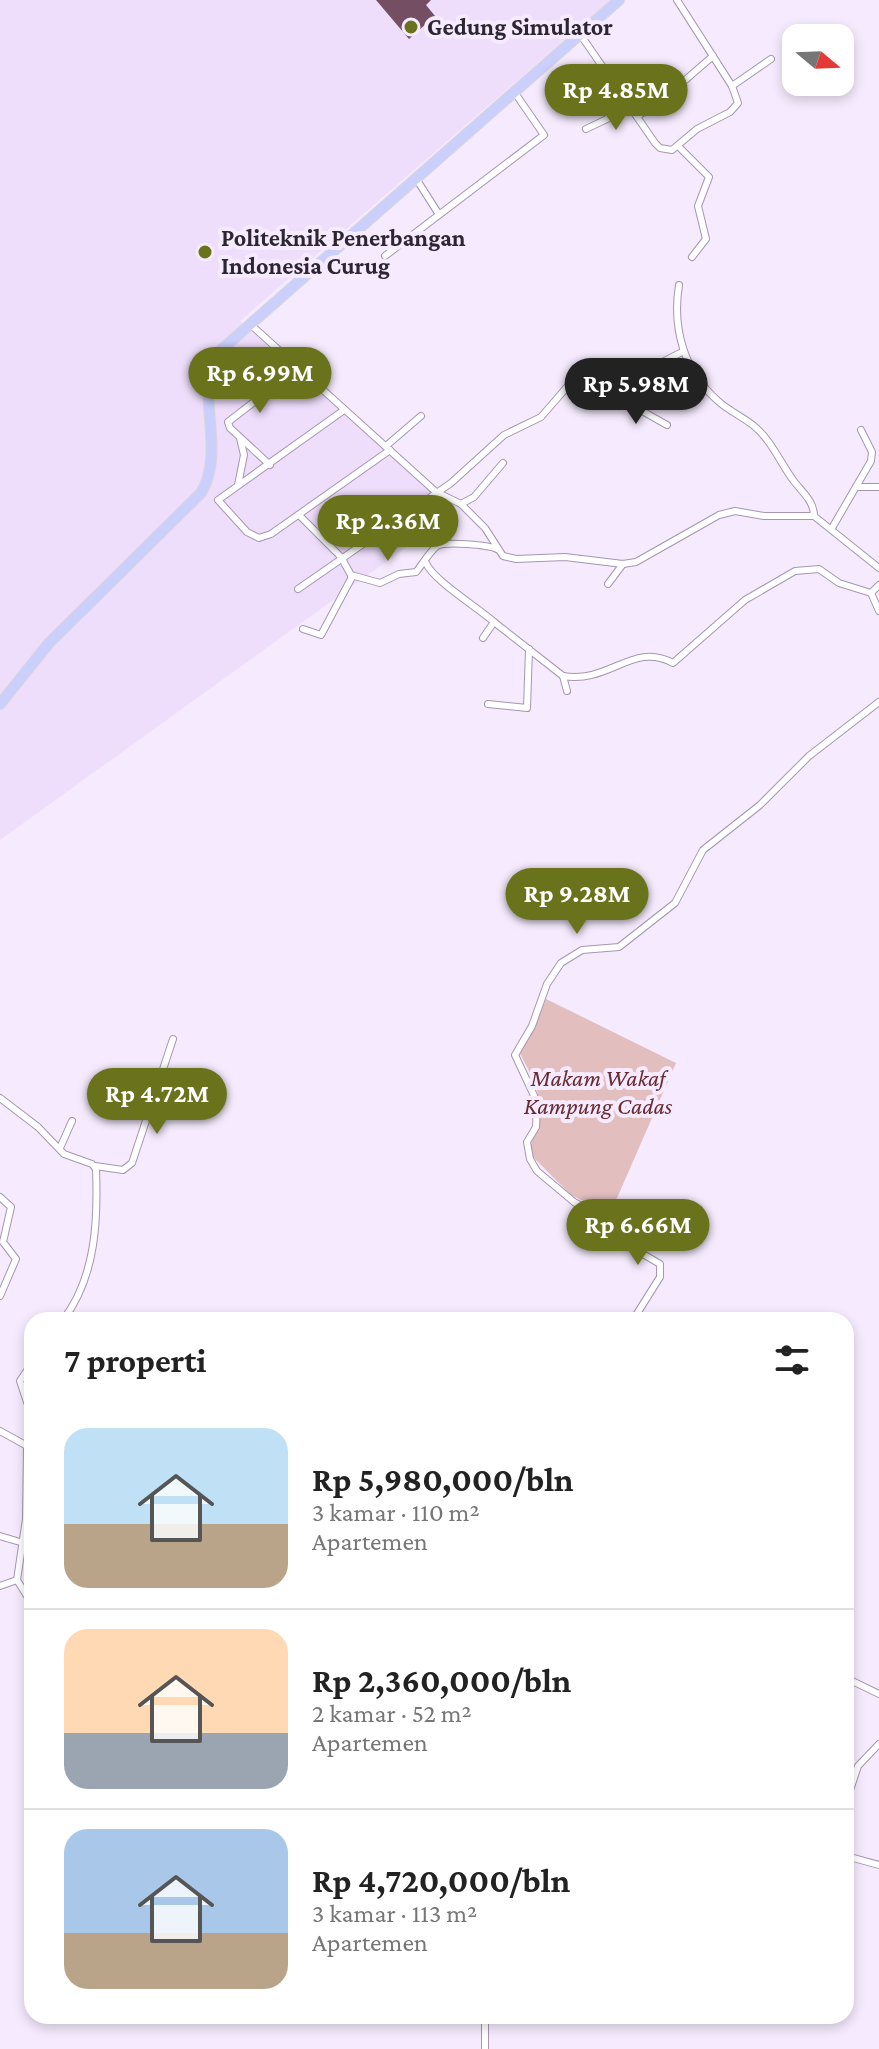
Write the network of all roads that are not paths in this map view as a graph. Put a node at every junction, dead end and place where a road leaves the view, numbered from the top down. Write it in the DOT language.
graph roads {
  1 [pos="619,0"];
  2 [pos="677,0"];
  3 [pos="580,34"];
  4 [pos="713,56"];
  5 [pos="771,59"];
  6 [pos="732,86"];
  7 [pos="514,92"];
  8 [pos="632,107"];
  9 [pos="638,116"];
  10 [pos="586,129"];
  11 [pos="678,146"];
  12 [pos="417,180"];
  13 [pos="438,213"];
  14 [pos="385,256"];
  15 [pos="692,257"];
  16 [pos="679,285"];
  17 [pos="250,324"];
  18 [pos="682,352"];
  19 [pos="298,368"];
  20 [pos="621,399"];
  21 [pos="344,410"];
  22 [pos="421,416"];
  23 [pos="667,425"];
  24 [pos="861,430"];
  25 [pos="240,438"];
  26 [pos="388,448"];
  27 [pos="503,463"];
  28 [pos="270,465"];
  29 [pos="238,486"];
  30 [pos="879,486"];
  31 [pos="856,487"];
  32 [pos="436,492"];
  33 [pos="461,504"];
  34 [pos="300,516"];
  35 [pos="814,516"];
  36 [pos="832,528"];
  37 [pos="498,549"];
  38 [pos="341,557"];
  39 [pos="426,563"];
  40 [pos="623,564"];
  41 [pos="879,568"];
  42 [pos="351,575"];
  43 [pos="608,584"];
  44 [pos="879,585"];
  45 [pos="298,589"];
  46 [pos="871,593"];
  47 [pos="879,611"];
  48 [pos="494,622"];
  49 [pos="303,629"];
  50 [pos="483,638"];
  51 [pos="529,649"];
  52 [pos="563,676"];
  53 [pos="567,691"];
  54 [pos="879,702"];
  55 [pos="0,704"];
  56 [pos="488,704"];
  57 [pos="173,1039"];
  58 [pos="1,1101"];
  59 [pos="72,1121"];
  60 [pos="60,1148"];
  61 [pos="95,1166"];
  62 [pos="0,1197"];
  63 [pos="0,1296"];
  64 [pos="67,1312"];
  65 [pos="638,1312"];
  66 [pos="0,1431"];
  67 [pos="24,1441"];
  68 [pos="24,1532"];
  69 [pos="0,1536"];
  70 [pos="20,1542"];
  71 [pos="17,1580"];
  72 [pos="0,1586"];
  73 [pos="24,1591"];
  74 [pos="854,1683"];
  75 [pos="879,1694"];
  76 [pos="879,1744"];
  77 [pos="854,1770"];
  78 [pos="854,1858"];
  79 [pos="879,1865"];
  80 [pos="485,2024"];
  81 [pos="485,2049"];
  1 -- 3 [label="main road"];
  2 -- 4 [label="street"];
  3 -- 7 [label="main road"];
  3 -- 8 [label="street"];
  4 -- 6 [label="street"];
  4 -- 9 [label="street"];
  5 -- 6 [label="street"];
  6 -- 11 [label="street"];
  7 -- 12 [label="main road"];
  7 -- 13 [label="street"];
  8 -- 9 [label="street"];
  8 -- 10 [label="street"];
  9 -- 11 [label="street"];
  11 -- 15 [label="street"];
  12 -- 13 [label="street"];
  12 -- 17 [label="main road"];
  13 -- 14 [label="street"];
  16 -- 18 [label="street"];
  17 -- 19 [label="street"];
  17 -- 55 [label="main road"];
  18 -- 20 [label="street"];
  18 -- 35 [label="street"];
  19 -- 21 [label="street"];
  19 -- 25 [label="street"];
  20 -- 23 [label="street"];
  20 -- 32 [label="street"];
  21 -- 26 [label="street"];
  21 -- 28 [label="street"];
  22 -- 26 [label="street"];
  24 -- 31 [label="street"];
  25 -- 28 [label="street"];
  25 -- 29 [label="street"];
  26 -- 32 [label="street"];
  26 -- 34 [label="street"];
  27 -- 33 [label="street"];
  28 -- 29 [label="street"];
  29 -- 34 [label="street"];
  30 -- 31 [label="street"];
  31 -- 36 [label="street"];
  32 -- 33 [label="street"];
  32 -- 38 [label="street"];
  33 -- 37 [label="street"];
  34 -- 38 [label="street"];
  35 -- 36 [label="street"];
  35 -- 40 [label="street"];
  36 -- 41 [label="street"];
  37 -- 39 [label="street"];
  37 -- 40 [label="street"];
  38 -- 42 [label="street"];
  38 -- 45 [label="street"];
  39 -- 42 [label="street"];
  39 -- 48 [label="street"];
  40 -- 43 [label="street"];
  42 -- 49 [label="street"];
  44 -- 46 [label="street"];
  46 -- 47 [label="street"];
  46 -- 52 [label="street"];
  48 -- 50 [label="street"];
  48 -- 51 [label="street"];
  51 -- 52 [label="street"];
  51 -- 56 [label="street"];
  52 -- 53 [label="street"];
  54 -- 65 [label="street"];
  57 -- 61 [label="street"];
  58 -- 60 [label="street"];
  59 -- 60 [label="street"];
  60 -- 61 [label="street"];
  61 -- 64 [label="street"];
  62 -- 63 [label="street"];
  66 -- 67 [label="street"];
  68 -- 70 [label="street"];
  69 -- 70 [label="street"];
  70 -- 71 [label="street"];
  71 -- 72 [label="street"];
  71 -- 73 [label="street"];
  74 -- 75 [label="street"];
  76 -- 77 [label="street"];
  78 -- 79 [label="street"];
  80 -- 81 [label="street"];
}
